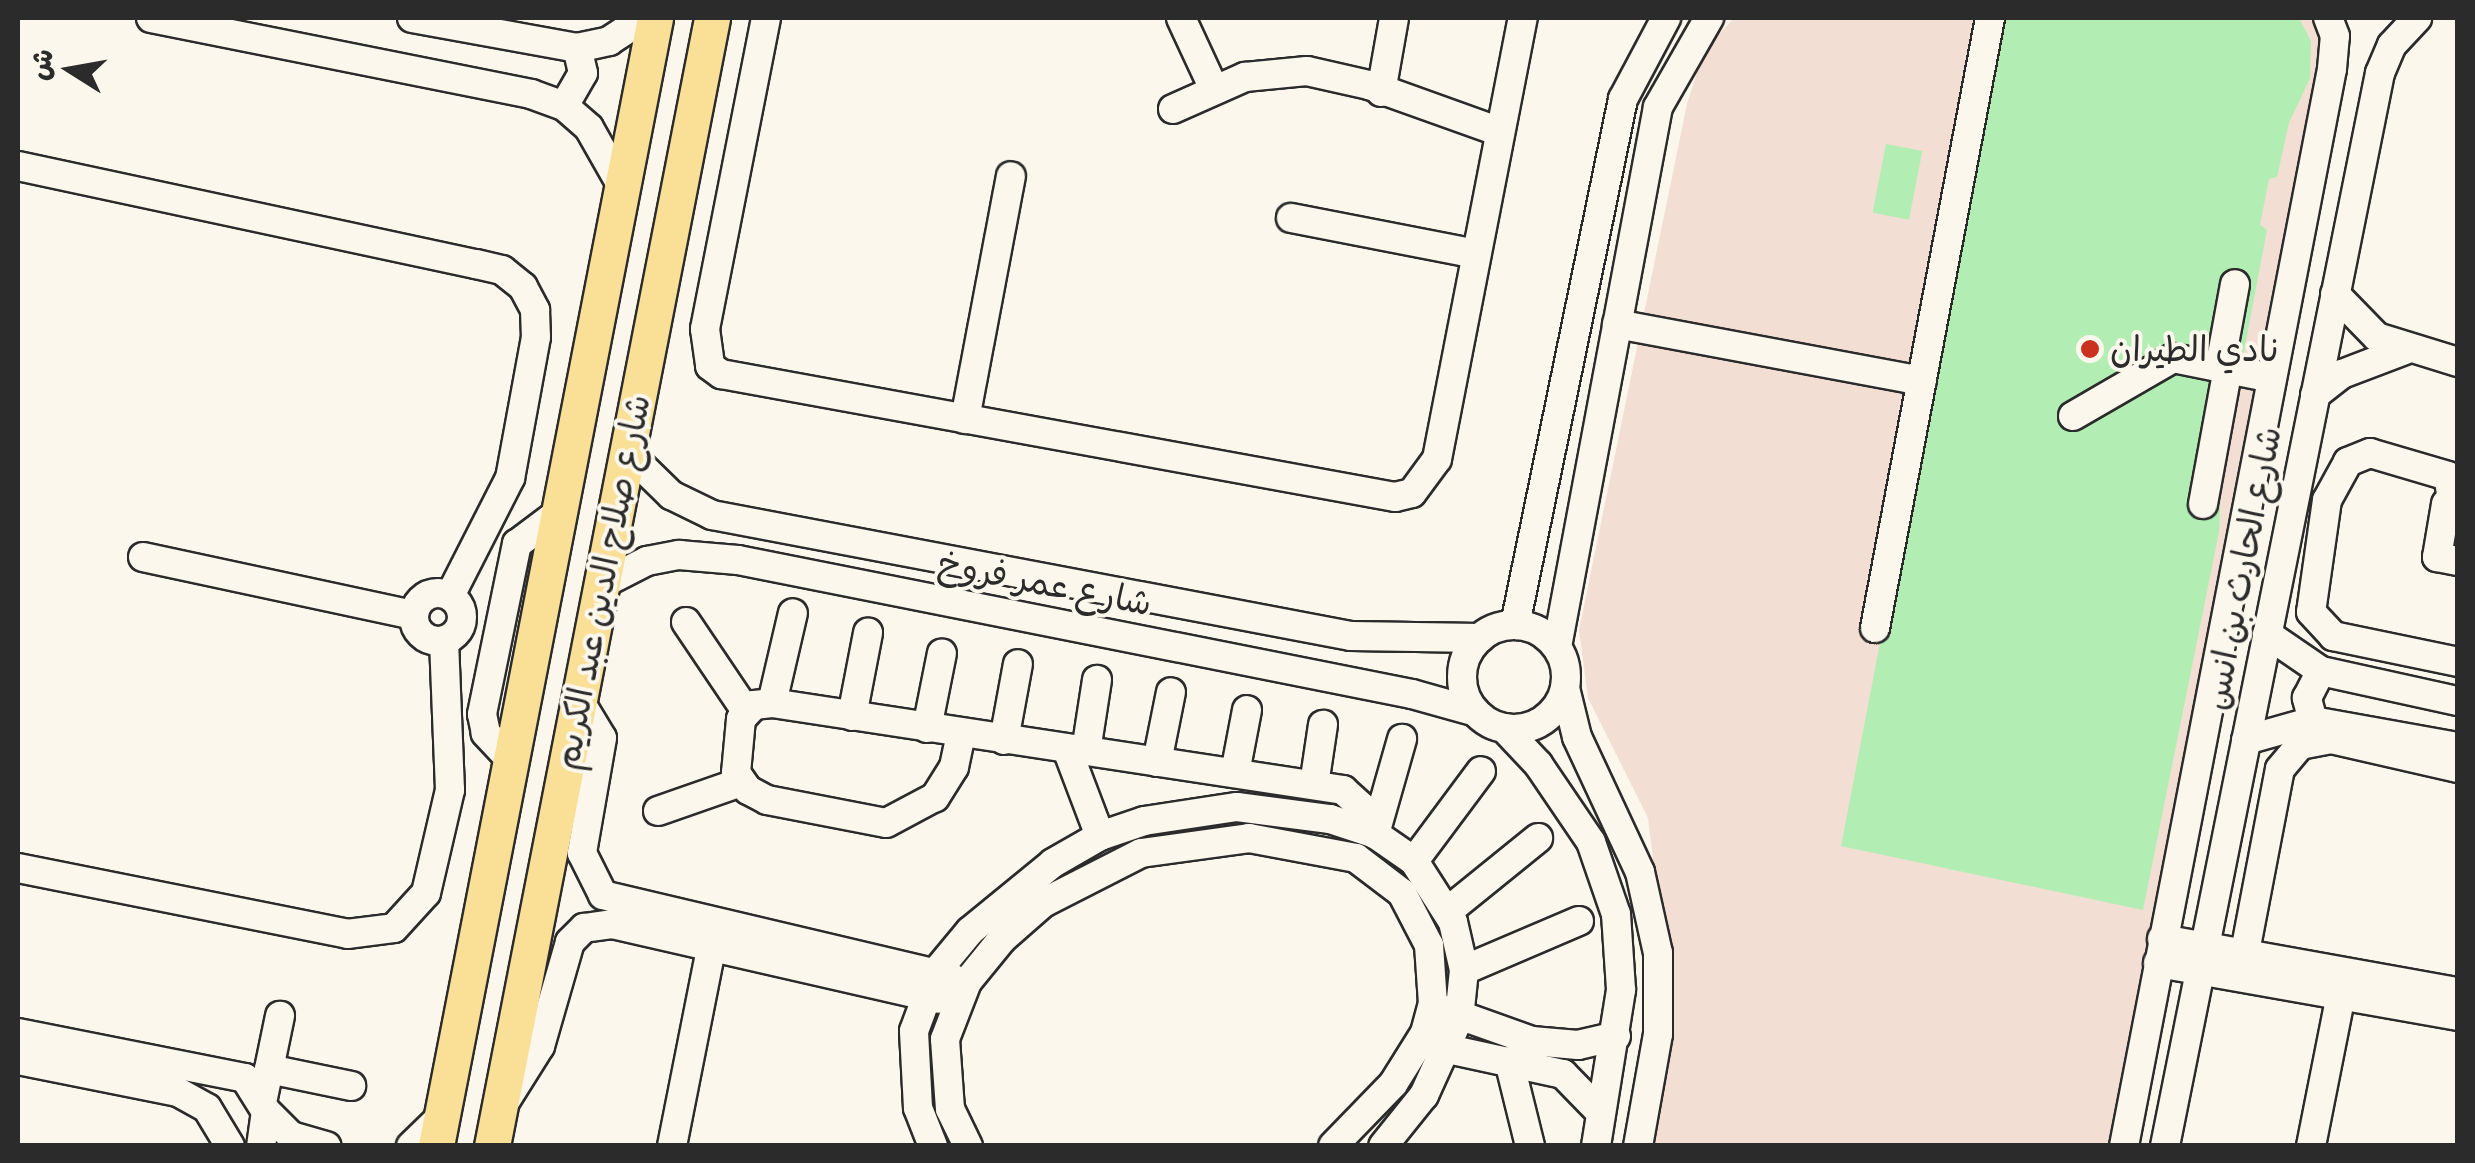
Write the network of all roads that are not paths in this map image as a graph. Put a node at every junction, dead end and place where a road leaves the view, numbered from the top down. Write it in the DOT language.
graph roads {
  1 [pos="151,18"];
  2 [pos="412,18"];
  3 [pos="644,18"];
  4 [pos="655,18"];
  5 [pos="712,18"];
  6 [pos="766,18"];
  7 [pos="1181,18"];
  8 [pos="1394,18"];
  9 [pos="1523,18"];
  10 [pos="1666,18"];
  11 [pos="1710,18"];
  12 [pos="1990,18"];
  13 [pos="2328,18"];
  14 [pos="2417,18"];
  15 [pos="577,48"];
  16 [pos="2332,68"];
  17 [pos="2380,73"];
  18 [pos="1213,88"];
  19 [pos="1381,92"];
  20 [pos="564,106"];
  21 [pos="1173,109"];
  22 [pos="1500,132"];
  23 [pos="18,166"];
  24 [pos="1011,176"];
  25 [pos="622,186"];
  26 [pos="1292,218"];
  27 [pos="1476,254"];
  28 [pos="2235,284"];
  29 [pos="2335,294"];
  30 [pos="1618,324"];
  31 [pos="592,334"];
  32 [pos="648,346"];
  33 [pos="2405,350"];
  34 [pos="2458,362"];
  35 [pos="2224,367"];
  36 [pos="2272,378"];
  37 [pos="1922,380"];
  38 [pos="2315,395"];
  39 [pos="2073,416"];
  40 [pos="966,419"];
  41 [pos="628,452"];
  42 [pos="2455,500"];
  43 [pos="2202,504"];
  44 [pos="556,514"];
  45 [pos="725,518"];
  46 [pos="144,557"];
  47 [pos="718,558"];
  48 [pos="2458,560"];
  49 [pos="1526,569"];
  50 [pos="1570,574"];
  51 [pos="602,584"];
  52 [pos="793,613"];
  53 [pos="414,614"];
  54 [pos="453,619"];
  55 [pos="686,622"];
  56 [pos="1514,625"];
  57 [pos="499,628"];
  58 [pos="1875,628"];
  59 [pos="868,633"];
  60 [pos="2267,634"];
  61 [pos="1361,638"];
  62 [pos="1480,638"];
  63 [pos="1557,647"];
  64 [pos="942,653"];
  65 [pos="2458,662"];
  66 [pos="1018,664"];
  67 [pos="2322,671"];
  68 [pos="1098,680"];
  69 [pos="1356,683"];
  70 [pos="1565,688"];
  71 [pos="1172,692"];
  72 [pos="579,700"];
  73 [pos="2458,701"];
  74 [pos="759,707"];
  75 [pos="1248,710"];
  76 [pos="1476,712"];
  77 [pos="852,716"];
  78 [pos="2313,721"];
  79 [pos="1323,726"];
  80 [pos="927,728"];
  81 [pos="1504,728"];
  82 [pos="961,734"];
  83 [pos="1402,739"];
  84 [pos="1004,740"];
  85 [pos="2246,740"];
  86 [pos="2458,747"];
  87 [pos="1077,750"];
  88 [pos="508,757"];
  89 [pos="1158,762"];
  90 [pos="2458,768"];
  91 [pos="1481,771"];
  92 [pos="1235,774"];
  93 [pos="741,782"];
  94 [pos="1314,785"];
  95 [pos="658,811"];
  96 [pos="1374,834"];
  97 [pos="1100,836"];
  98 [pos="1538,838"];
  99 [pos="1414,861"];
  100 [pos="18,868"];
  101 [pos="1448,911"];
  102 [pos="1580,921"];
  103 [pos="714,935"];
  104 [pos="2160,951"];
  105 [pos="2244,952"];
  106 [pos="2202,958"];
  107 [pos="1464,970"];
  108 [pos="2344,982"];
  109 [pos="930,983"];
  110 [pos="2458,992"];
  111 [pos="961,993"];
  112 [pos="1432,1003"];
  113 [pos="280,1016"];
  114 [pos="2458,1016"];
  115 [pos="1460,1018"];
  116 [pos="18,1033"];
  117 [pos="1616,1036"];
  118 [pos="1436,1041"];
  119 [pos="18,1060"];
  120 [pos="1510,1060"];
  121 [pos="269,1069"];
  122 [pos="351,1086"];
  123 [pos="265,1105"];
  124 [pos="500,1109"];
  125 [pos="1601,1114"];
  126 [pos="439,1131"];
  127 [pos="230,1146"];
  128 [pos="261,1146"];
  129 [pos="327,1146"];
  130 [pos="411,1146"];
  131 [pos="492,1146"];
  132 [pos="672,1146"];
  133 [pos="933,1146"];
  134 [pos="968,1146"];
  135 [pos="1333,1146"];
  136 [pos="1384,1146"];
  137 [pos="1530,1146"];
  138 [pos="1596,1146"];
  139 [pos="1638,1146"];
  140 [pos="2124,1146"];
  141 [pos="2165,1146"];
  142 [pos="2311,1146"];
  1 -- 20 [label="street"];
  2 -- 15 [label="street"];
  3 -- 15 [label="street"];
  4 -- 25 [label="main road, شارع صلاح الدين عبد الكريم"];
  5 -- 32 [label="main road, شارع صلاح الدين عبد الكريم"];
  6 -- 40 [label="street"];
  7 -- 18 [label="street"];
  8 -- 19 [label="street"];
  9 -- 22 [label="street"];
  10 -- 49 [label="street"];
  11 -- 30 [label="street"];
  12 -- 37 [label="street"];
  13 -- 16 [label="street, شارع الحارث بن انس"];
  14 -- 17 [label="street, شارع الحارث بن انس"];
  15 -- 20 [label="street"];
  16 -- 17 [label="street"];
  16 -- 36 [label="street, شارع الحارث بن انس"];
  17 -- 29 [label="street, شارع الحارث بن انس"];
  18 -- 19 [label="street"];
  18 -- 21 [label="street"];
  19 -- 22 [label="street"];
  20 -- 25 [label="street"];
  22 -- 27 [label="street"];
  23 -- 54 [label="street"];
  24 -- 40 [label="street"];
  25 -- 31 [label="main road, شارع صلاح الدين عبد الكريم"];
  26 -- 27 [label="street"];
  27 -- 40 [label="street"];
  28 -- 35 [label="street"];
  29 -- 33 [label="street"];
  29 -- 38 [label="street, شارع الحارث بن انس"];
  30 -- 37 [label="street"];
  30 -- 50 [label="street"];
  31 -- 32 [label="main road"];
  31 -- 44 [label="main road, شارع صلاح الدين عبد الكريم"];
  32 -- 41 [label="main road, شارع صلاح الدين عبد الكريم"];
  33 -- 34 [label="street"];
  33 -- 38 [label="street"];
  35 -- 36 [label="street"];
  35 -- 39 [label="street"];
  35 -- 43 [label="street"];
  36 -- 104 [label="street, شارع الحارث بن انس"];
  37 -- 58 [label="street"];
  38 -- 60 [label="street, شارع الحارث بن انس"];
  41 -- 45 [label="street, شارع عمر فروخ"];
  41 -- 51 [label="main road, شارع صلاح الدين عبد الكريم"];
  42 -- 48 [label="street"];
  42 -- 65 [label="street"];
  44 -- 57 [label="street"];
  44 -- 88 [label="main road, شارع صلاح الدين عبد الكريم"];
  45 -- 47 [label="street"];
  45 -- 61 [label="street, شارع عمر فروخ"];
  46 -- 53 [label="street"];
  47 -- 51 [label="street, شارع عمر فروخ"];
  47 -- 69 [label="street, شارع عمر فروخ"];
  49 -- 50 [label="street"];
  49 -- 56 [label="street"];
  50 -- 63 [label="street"];
  51 -- 72 [label="main road, شارع صلاح الدين عبد الكريم"];
  52 -- 74 [label="street"];
  53 -- 54 [label="street"];
  53 -- 54 [label="street"];
  54 -- 57 [label="street"];
  54 -- 100 [label="street"];
  55 -- 74 [label="street"];
  56 -- 62 [label="street"];
  56 -- 63 [label="street"];
  57 -- 88 [label="street"];
  59 -- 77 [label="street"];
  60 -- 67 [label="street"];
  60 -- 85 [label="street, شارع الحارث بن انس"];
  61 -- 62 [label="street, شارع عمر فروخ"];
  61 -- 69 [label="street"];
  62 -- 76 [label="street"];
  63 -- 70 [label="street"];
  64 -- 80 [label="street"];
  66 -- 84 [label="street"];
  67 -- 73 [label="street"];
  67 -- 78 [label="street"];
  68 -- 87 [label="street"];
  69 -- 76 [label="street, شارع عمر فروخ"];
  70 -- 81 [label="street"];
  70 -- 139 [label="street"];
  71 -- 89 [label="street"];
  72 -- 103 [label="street"];
  72 -- 124 [label="main road, شارع صلاح الدين عبد الكريم"];
  74 -- 77 [label="street"];
  74 -- 93 [label="street"];
  75 -- 92 [label="street"];
  76 -- 81 [label="street"];
  77 -- 80 [label="street"];
  78 -- 85 [label="street"];
  78 -- 86 [label="street"];
  79 -- 94 [label="street"];
  80 -- 82 [label="street"];
  81 -- 117 [label="street"];
  82 -- 84 [label="street"];
  82 -- 93 [label="street"];
  83 -- 96 [label="street"];
  84 -- 87 [label="street"];
  85 -- 106 [label="street, شارع الحارث بن انس"];
  87 -- 89 [label="street"];
  87 -- 97 [label="street"];
  88 -- 126 [label="main road, شارع صلاح الدين عبد الكريم"];
  89 -- 92 [label="street"];
  90 -- 105 [label="street"];
  91 -- 99 [label="street"];
  92 -- 94 [label="street"];
  93 -- 95 [label="street"];
  94 -- 96 [label="street"];
  96 -- 97 [label="street"];
  96 -- 99 [label="street"];
  97 -- 109 [label="street"];
  98 -- 101 [label="street"];
  99 -- 101 [label="street"];
  101 -- 107 [label="street"];
  102 -- 107 [label="street"];
  103 -- 109 [label="street"];
  103 -- 124 [label="street"];
  103 -- 132 [label="street"];
  104 -- 106 [label="street"];
  104 -- 140 [label="street, شارع الحارث بن انس"];
  105 -- 106 [label="street"];
  105 -- 108 [label="street"];
  106 -- 108 [label="street"];
  106 -- 141 [label="street, شارع الحارث بن انس"];
  107 -- 115 [label="street"];
  108 -- 110 [label="street"];
  108 -- 114 [label="street"];
  108 -- 142 [label="street"];
  109 -- 111 [label="street"];
  109 -- 133 [label="street"];
  111 -- 112 [label="street"];
  111 -- 134 [label="street"];
  112 -- 115 [label="street"];
  112 -- 118 [label="street"];
  113 -- 121 [label="street"];
  115 -- 117 [label="street"];
  115 -- 118 [label="street"];
  116 -- 123 [label="street"];
  117 -- 125 [label="street"];
  118 -- 120 [label="street"];
  118 -- 135 [label="street"];
  118 -- 136 [label="street"];
  119 -- 127 [label="street"];
  120 -- 125 [label="street"];
  120 -- 137 [label="street"];
  121 -- 122 [label="street"];
  121 -- 123 [label="street"];
  123 -- 128 [label="street"];
  123 -- 129 [label="street"];
  124 -- 131 [label="main road, شارع صلاح الدين عبد الكريم"];
  125 -- 138 [label="street"];
  126 -- 130 [label="street"];
}
